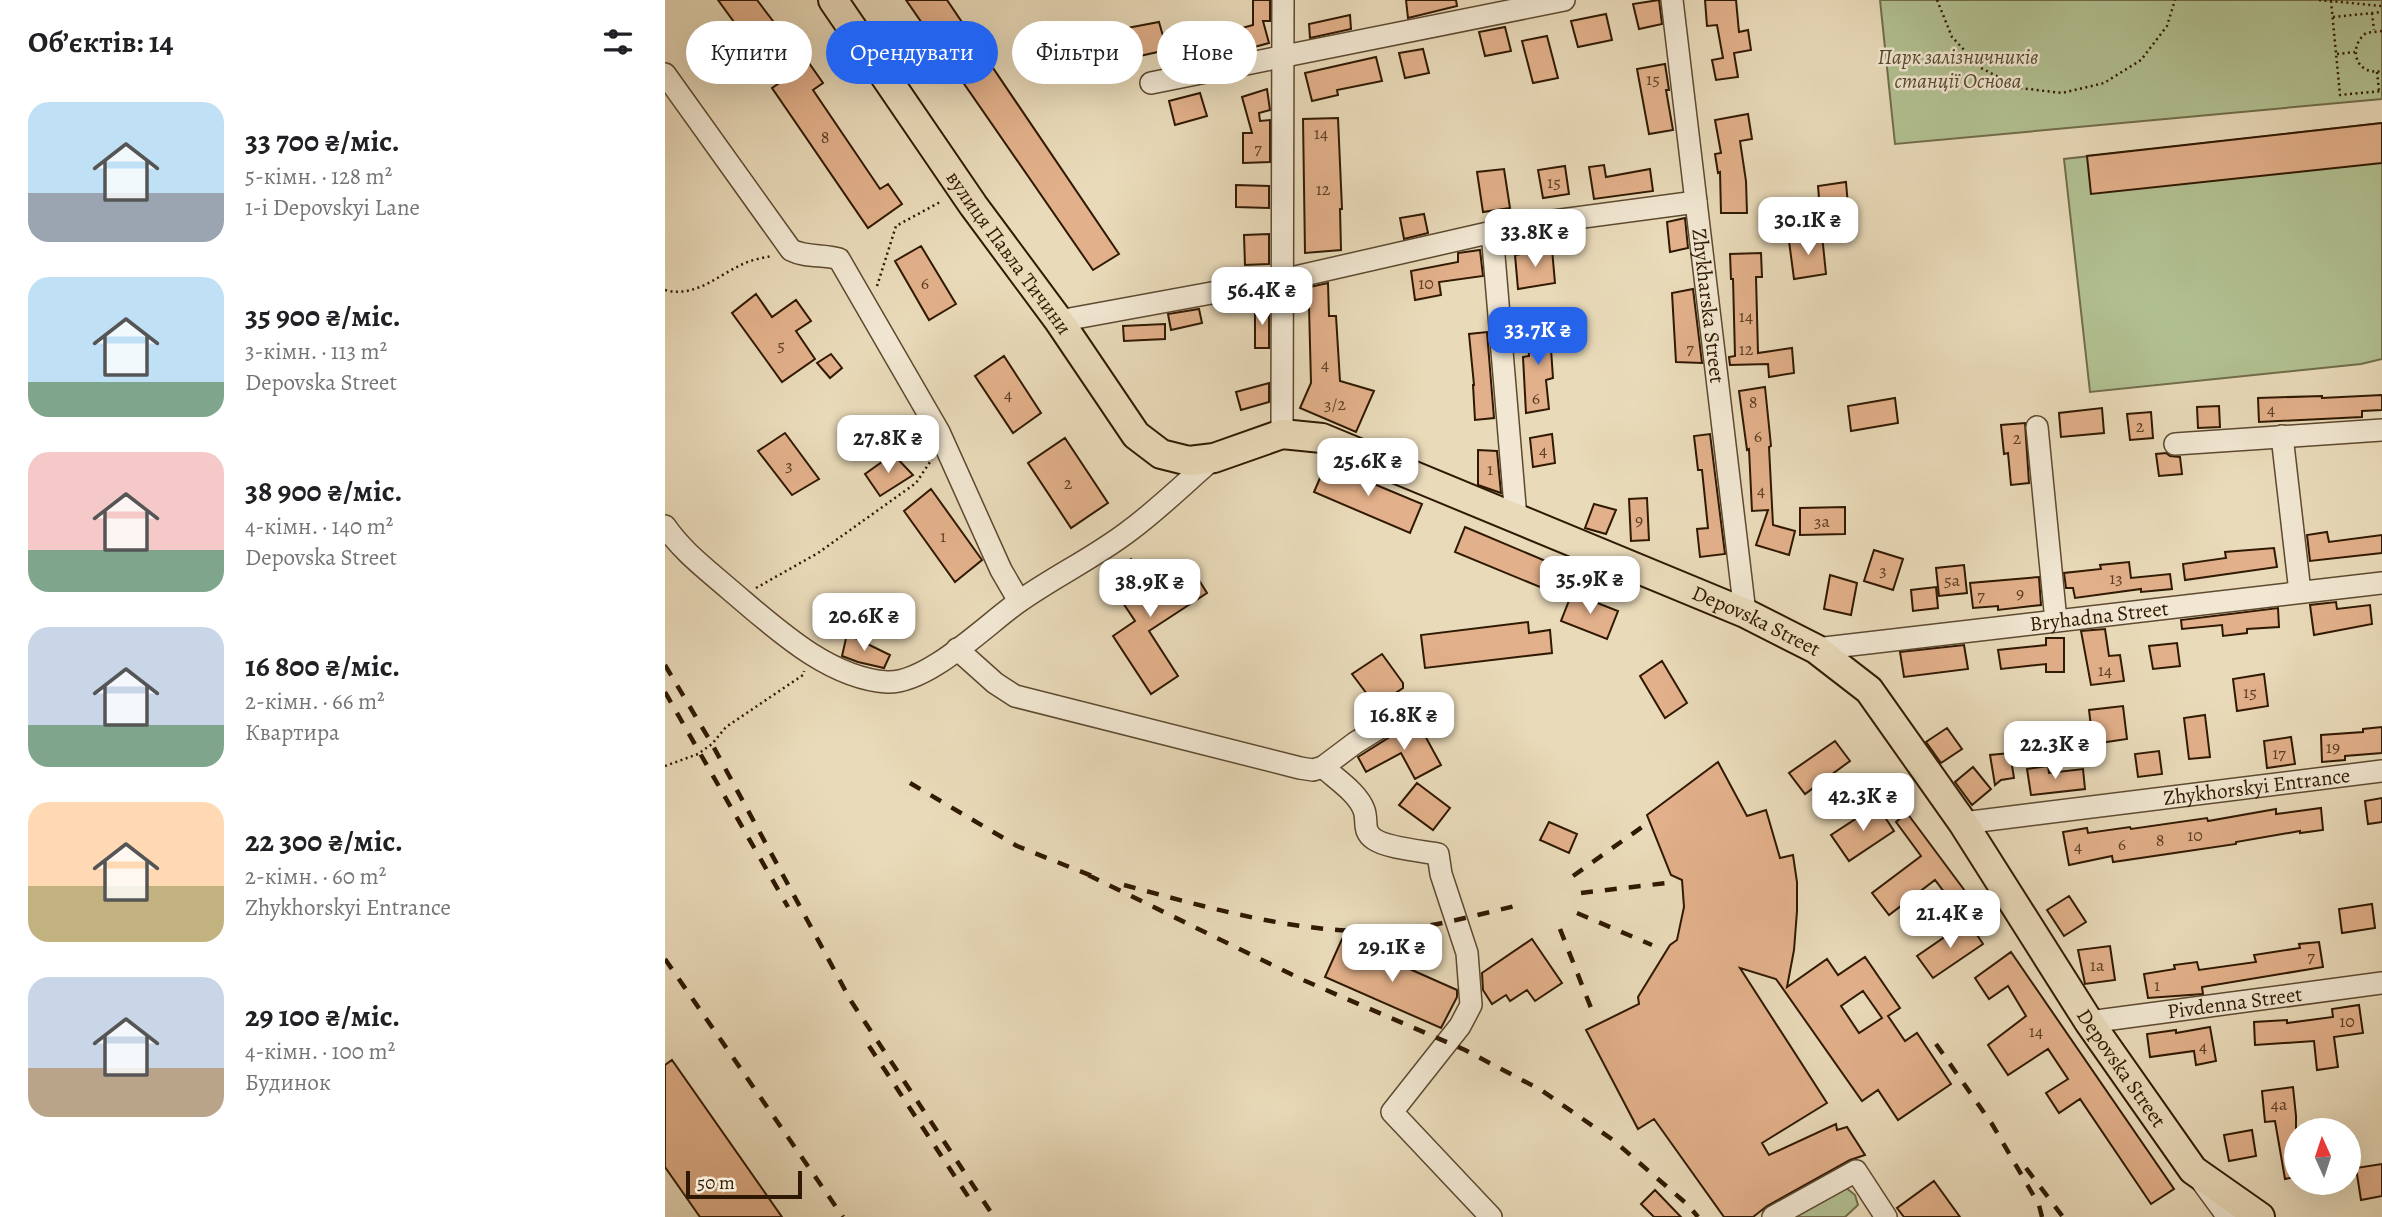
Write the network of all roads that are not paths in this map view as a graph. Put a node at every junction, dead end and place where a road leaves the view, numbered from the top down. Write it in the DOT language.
graph roads {
  1 [pos="833,0"];
  2 [pos="1283,0"];
  3 [pos="1564,0"];
  4 [pos="1672,0"];
  5 [pos="1283,57"];
  6 [pos="665,74"];
  7 [pos="1151,83"];
  8 [pos="1696,202"];
  9 [pos="1492,232"];
  10 [pos="1282,280"];
  11 [pos="1059,321"];
  12 [pos="2037,427"];
  13 [pos="2382,430"];
  14 [pos="1282,434"];
  15 [pos="2282,436"];
  16 [pos="2175,444"];
  17 [pos="1214,458"];
  18 [pos="1516,519"];
  19 [pos="665,526"];
  20 [pos="2382,583"];
  21 [pos="2300,592"];
  22 [pos="1019,601"];
  23 [pos="1745,613"];
  24 [pos="2056,621"];
  25 [pos="1816,649"];
  26 [pos="949,655"];
  27 [pos="1405,712"];
  28 [pos="1323,767"];
  29 [pos="2382,771"];
  30 [pos="1963,822"];
  31 [pos="2382,983"];
  32 [pos="2089,1022"];
  33 [pos="2193,1170"];
  34 [pos="1491,1217"];
  35 [pos="1773,1217"];
  36 [pos="1886,1217"];
  37 [pos="2228,1217"];
  38 [pos="2260,1217"];
  1 -- 11 [label="main road, вулиця Павла Тичини"];
  2 -- 5 [label="street"];
  3 -- 5 [label="street"];
  4 -- 8 [label="street, Zhykharska Street"];
  5 -- 7 [label="street"];
  5 -- 10 [label="street"];
  6 -- 22 [label="street"];
  8 -- 9 [label="street"];
  8 -- 23 [label="street, Zhykharska Street"];
  9 -- 10 [label="street"];
  9 -- 18 [label="street"];
  10 -- 11 [label="street"];
  10 -- 14 [label="street"];
  11 -- 17 [label="main road, вулиця Павла Тичини"];
  12 -- 24 [label="street"];
  13 -- 15 [label="street"];
  14 -- 17 [label="main road, Depovska Street"];
  14 -- 18 [label="main road, Depovska Street"];
  15 -- 16 [label="street"];
  15 -- 21 [label="street"];
  17 -- 22 [label="street, Depovska Street"];
  18 -- 23 [label="main road, Depovska Street"];
  19 -- 26 [label="street, Depovska Street"];
  20 -- 21 [label="street, Bryhadna Street"];
  21 -- 24 [label="street, Bryhadna Street"];
  22 -- 26 [label="street, Depovska Street"];
  23 -- 25 [label="main road, Depovska Street"];
  24 -- 25 [label="street, Bryhadna Street"];
  25 -- 30 [label="main road, Depovska Street"];
  26 -- 28 [label="street"];
  27 -- 28 [label="street"];
  28 -- 34 [label="street"];
  29 -- 30 [label="street, Zhykhorskyi Entrance"];
  30 -- 32 [label="main road, Depovska Street"];
  31 -- 32 [label="street, Pivdenna Street"];
  32 -- 33 [label="main road, Depovska Street"];
  33 -- 37 [label="street"];
  33 -- 38 [label="main road, Depovska Street"];
  35 -- 36 [label="street"];
}
